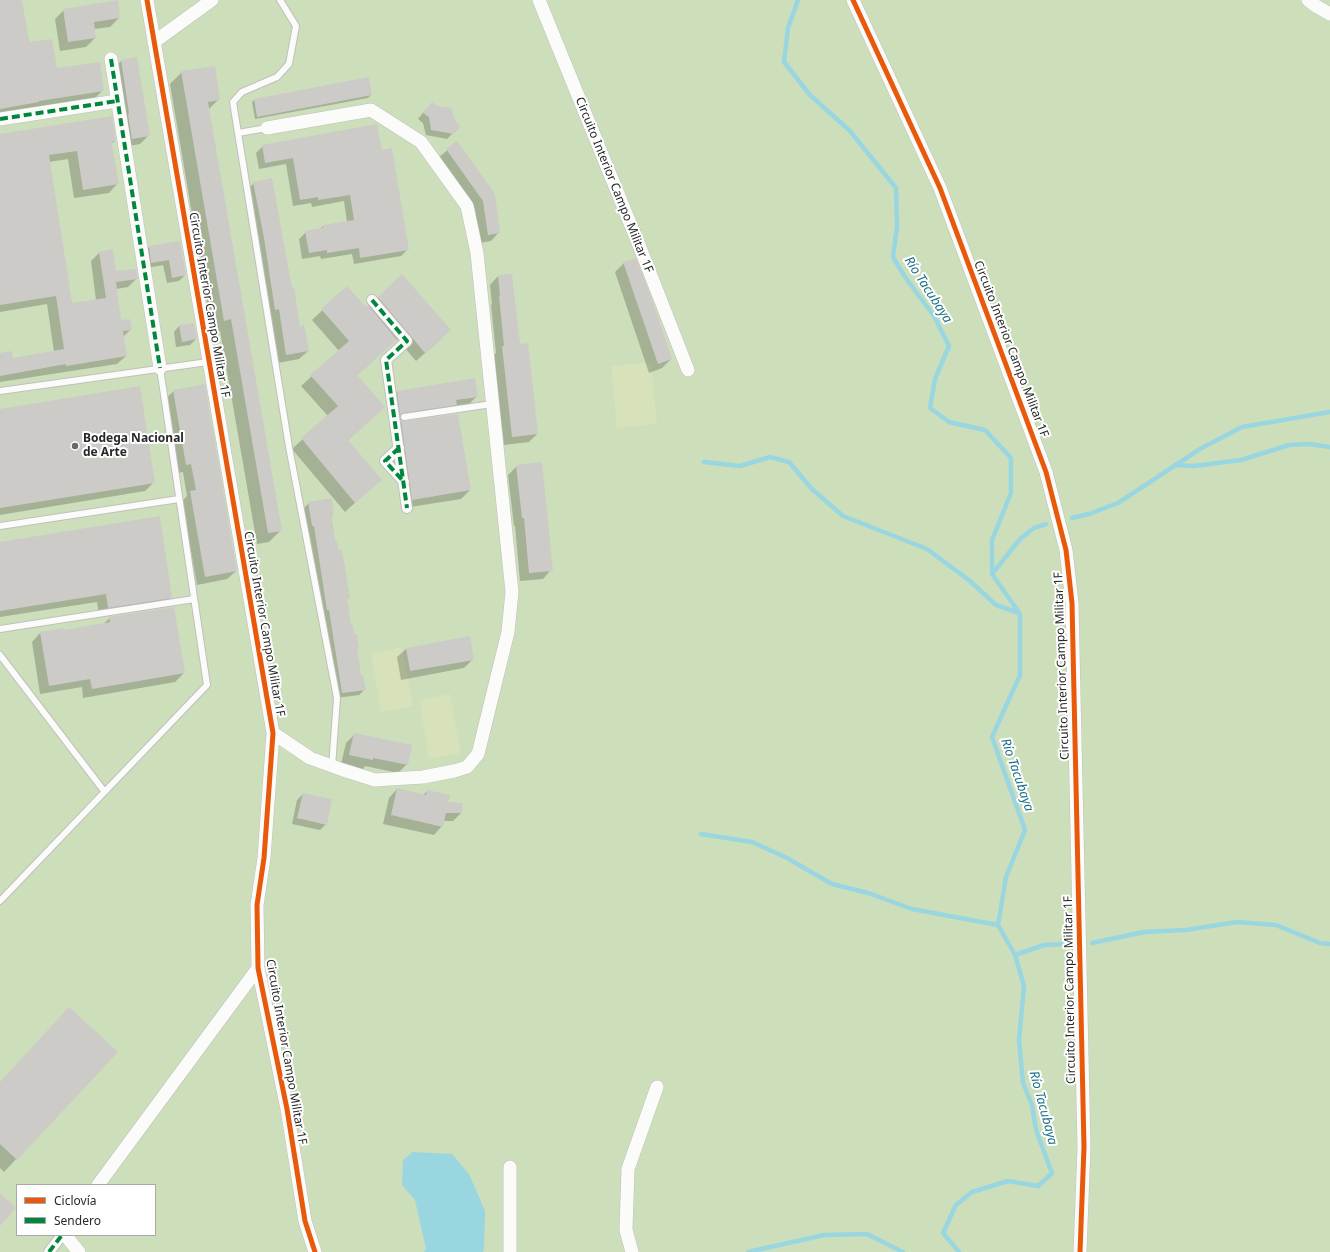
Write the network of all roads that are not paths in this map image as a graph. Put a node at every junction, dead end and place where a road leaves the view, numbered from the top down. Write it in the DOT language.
graph roads {
  1 [pos="147,0"];
  2 [pos="212,0"];
  3 [pos="280,0"];
  4 [pos="539,0"];
  5 [pos="853,0"];
  6 [pos="1308,0"];
  7 [pos="1330,14"];
  8 [pos="154,42"];
  9 [pos="111,59"];
  10 [pos="117,101"];
  11 [pos="0,119"];
  12 [pos="267,128"];
  13 [pos="238,133"];
  14 [pos="372,300"];
  15 [pos="208,362"];
  16 [pos="160,368"];
  17 [pos="688,370"];
  18 [pos="0,391"];
  19 [pos="492,404"];
  20 [pos="404,416"];
  21 [pos="399,448"];
  22 [pos="404,482"];
  23 [pos="179,499"];
  24 [pos="407,508"];
  25 [pos="0,526"];
  26 [pos="194,599"];
  27 [pos="0,629"];
  28 [pos="0,655"];
  29 [pos="273,733"];
  30 [pos="332,767"];
  31 [pos="104,792"];
  32 [pos="0,901"];
  33 [pos="258,968"];
  34 [pos="657,1087"];
  35 [pos="510,1167"];
  36 [pos="99,1184"];
  37 [pos="61,1236"];
  38 [pos="66,1236"];
  39 [pos="49,1252"];
  40 [pos="79,1252"];
  41 [pos="315,1252"];
  42 [pos="510,1252"];
  43 [pos="632,1252"];
  44 [pos="1080,1252"];
  1 -- 8 [label="street, Circuito Interior Campo Militar 1F"];
  2 -- 8 [label="street"];
  3 -- 13 [label="lane"];
  4 -- 17 [label="street, Circuito Interior Campo Militar 1F"];
  5 -- 44 [label="street, Circuito Interior Campo Militar 1F"];
  6 -- 7 [label="street"];
  8 -- 15 [label="street, Circuito Interior Campo Militar 1F"];
  9 -- 10 [label="street"];
  10 -- 11 [label="street"];
  10 -- 16 [label="street"];
  12 -- 13 [label="lane"];
  12 -- 19 [label="street, Circuito Interior Campo Militar 1F"];
  13 -- 30 [label="lane"];
  14 -- 21 [label="street"];
  15 -- 16 [label="lane"];
  15 -- 29 [label="street, Circuito Interior Campo Militar 1F"];
  16 -- 18 [label="lane"];
  16 -- 23 [label="lane"];
  19 -- 20 [label="lane"];
  19 -- 30 [label="street, Circuito Interior Campo Militar 1F"];
  21 -- 22 [label="street"];
  21 -- 22 [label="street"];
  22 -- 24 [label="street"];
  23 -- 25 [label="lane"];
  23 -- 26 [label="lane"];
  26 -- 27 [label="lane"];
  26 -- 31 [label="lane"];
  28 -- 31 [label="lane"];
  29 -- 30 [label="street, Circuito Interior Campo Militar 1F"];
  29 -- 33 [label="street, Circuito Interior Campo Militar 1F"];
  31 -- 32 [label="lane"];
  33 -- 36 [label="street, Circuito Interior Campo Militar 1F"];
  33 -- 41 [label="street, Circuito Interior Campo Militar 1F"];
  34 -- 43 [label="street"];
  35 -- 42 [label="street"];
  37 -- 39 [label="street"];
  38 -- 40 [label="street"];
}
